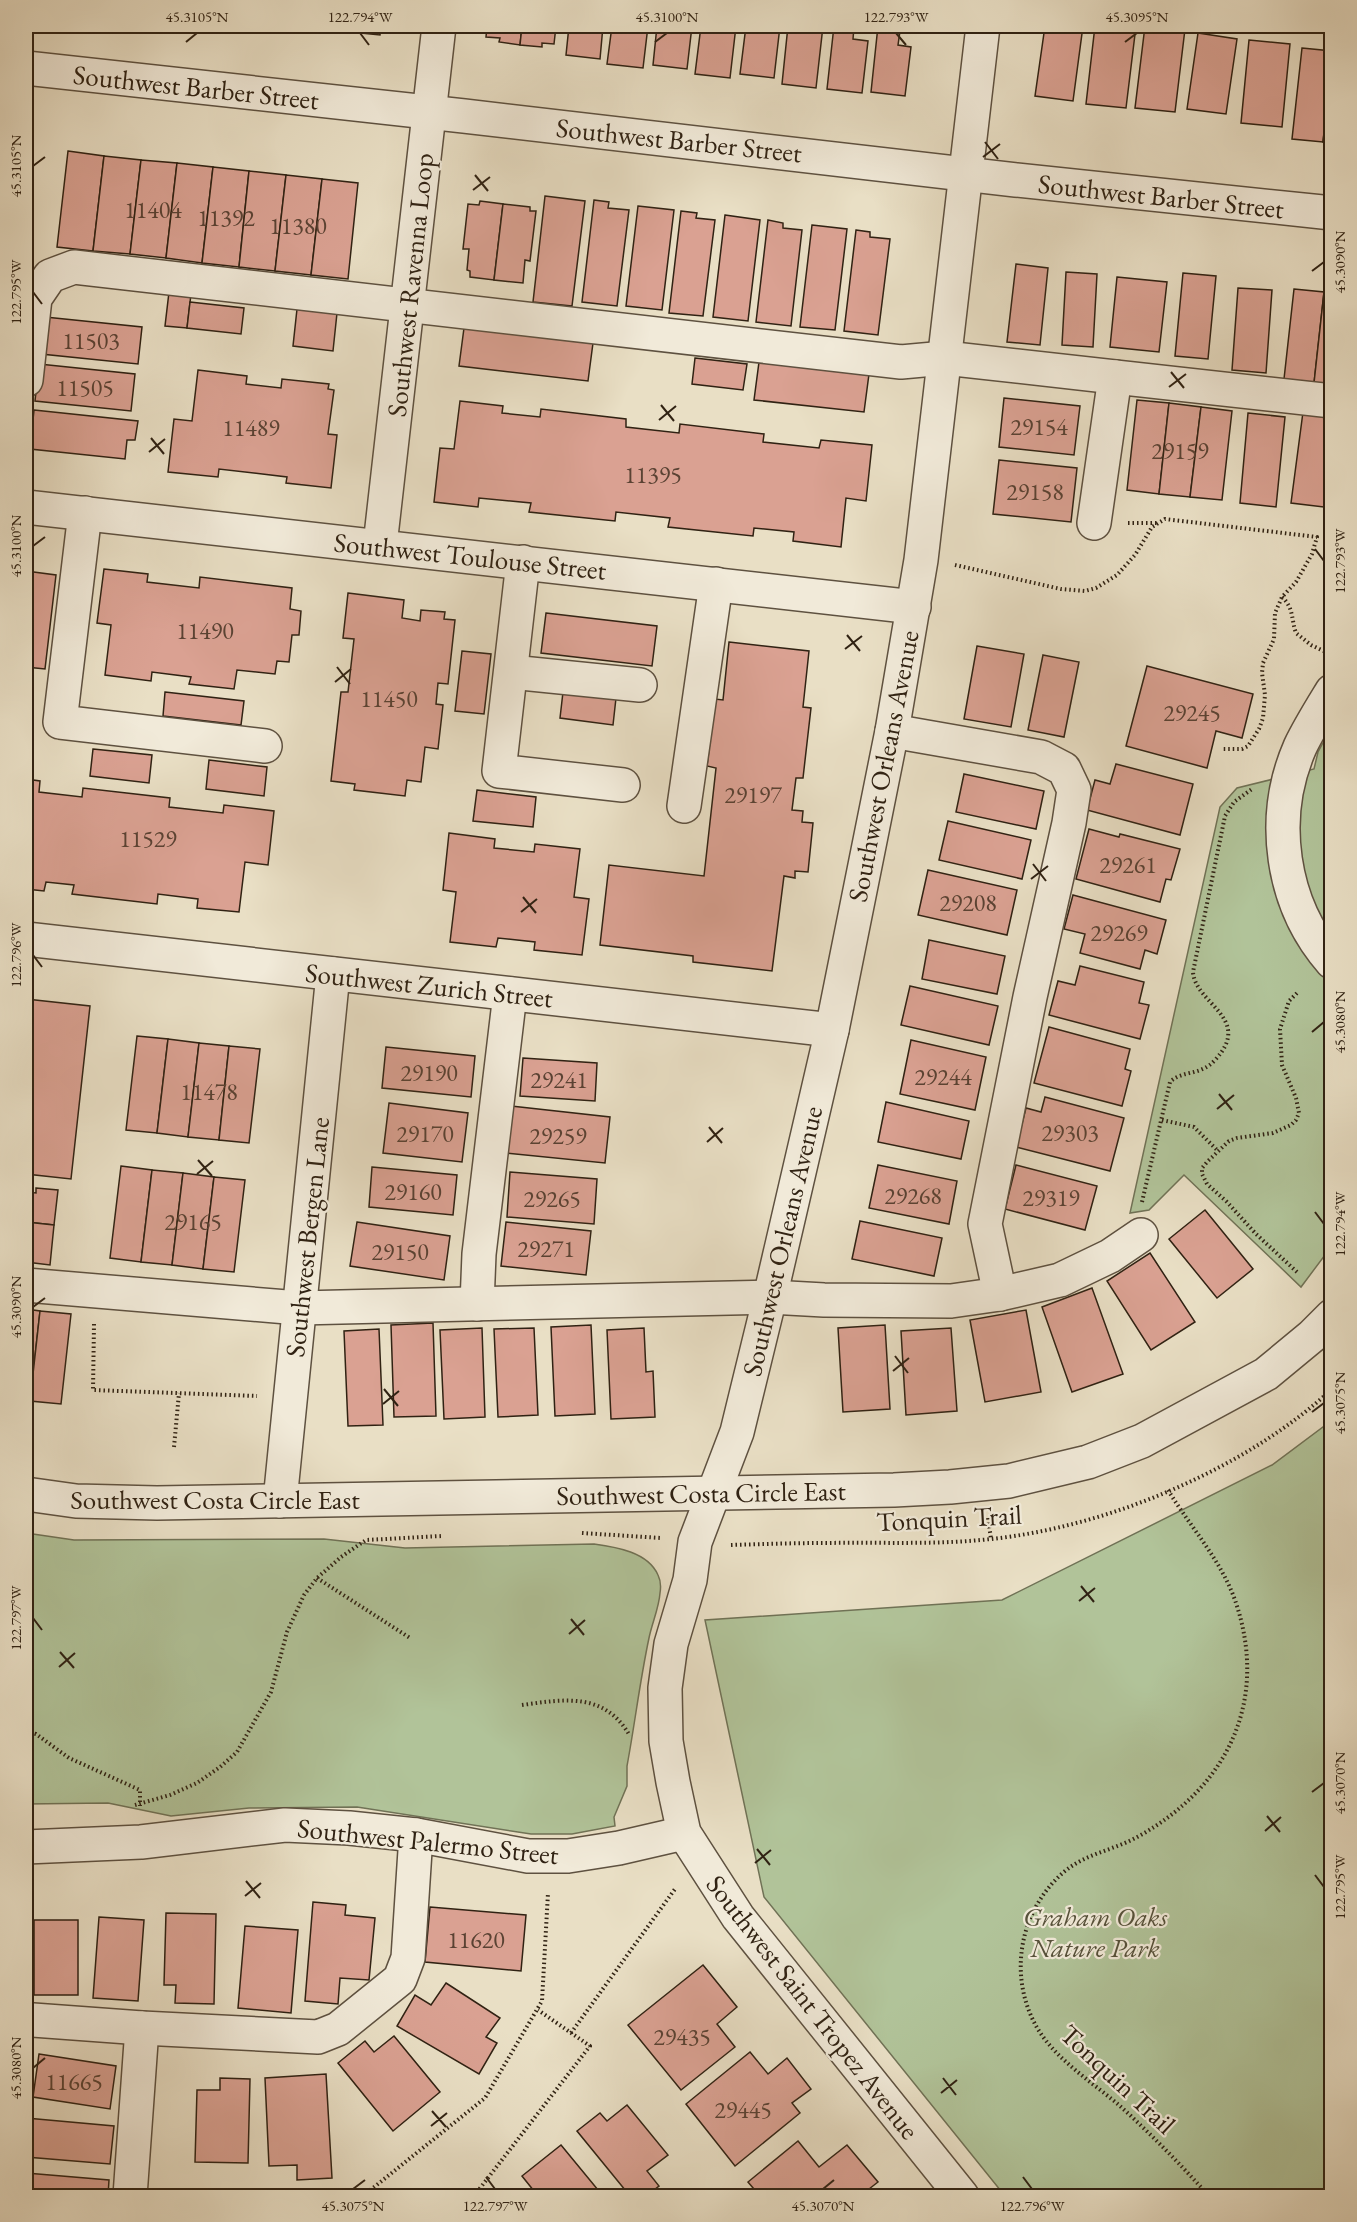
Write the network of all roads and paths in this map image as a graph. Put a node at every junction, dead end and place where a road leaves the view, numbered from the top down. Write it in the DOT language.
graph roads {
  1 [pos="439,26"];
  2 [pos="983,26"];
  3 [pos="26,68"];
  4 [pos="429,112"];
  5 [pos="965,174"];
  6 [pos="1332,213"];
  7 [pos="407,306"];
  8 [pos="945,358"];
  9 [pos="1115,377"];
  10 [pos="26,380"];
  11 [pos="1332,401"];
  12 [pos="26,507"];
  13 [pos="84,513"];
  14 [pos="1094,523"];
  15 [pos="380,545"];
  16 [pos="523,562"];
  17 [pos="970,568"];
  18 [pos="716,584"];
  19 [pos="1282,597"];
  20 [pos="914,607"];
  21 [pos="1332,655"];
  22 [pos="511,672"];
  23 [pos="640,685"];
  24 [pos="1332,691"];
  25 [pos="892,730"];
  26 [pos="265,746"];
  27 [pos="1223,749"];
  28 [pos="1290,778"];
  29 [pos="623,785"];
  30 [pos="684,806"];
  31 [pos="26,939"];
  32 [pos="1332,962"];
  33 [pos="333,974"];
  34 [pos="1299,991"];
  35 [pos="510,994"];
  36 [pos="832,1030"];
  37 [pos="1162,1120"];
  38 [pos="1218,1151"];
  39 [pos="1141,1235"];
  40 [pos="1298,1272"];
  41 [pos="26,1285"];
  42 [pos="95,1291"];
  43 [pos="1000,1294"];
  44 [pos="770,1297"];
  45 [pos="477,1304"];
  46 [pos="299,1308"];
  47 [pos="1332,1316"];
  48 [pos="1332,1389"];
  49 [pos="179,1393"];
  50 [pos="291,1398"];
  51 [pos="174,1447"];
  52 [pos="1168,1490"];
  53 [pos="714,1493"];
  54 [pos="26,1494"];
  55 [pos="280,1501"];
  56 [pos="578,1533"];
  57 [pos="447,1536"];
  58 [pos="663,1538"];
  59 [pos="725,1546"];
  60 [pos="317,1578"];
  61 [pos="410,1638"];
  62 [pos="522,1705"];
  63 [pos="26,1731"];
  64 [pos="635,1745"];
  65 [pos="684,1833"];
  66 [pos="416,1835"];
  67 [pos="26,1847"];
  68 [pos="675,1888"];
  69 [pos="548,1893"];
  70 [pos="538,2010"];
  71 [pos="33,2020"];
  72 [pos="142,2028"];
  73 [pos="571,2033"];
  74 [pos="130,2196"];
  75 [pos="363,2196"];
  76 [pos="474,2196"];
  77 [pos="962,2196"];
  78 [pos="1209,2196"];
  1 -- 4 [label="street, Southwest Ravenna Loop"];
  2 -- 5 [label="street, Southwest Orleans Avenue"];
  3 -- 4 [label="street, Southwest Barber Street"];
  4 -- 5 [label="street, Southwest Barber Street"];
  4 -- 7 [label="street, Southwest Ravenna Loop"];
  5 -- 6 [label="street, Southwest Barber Street"];
  5 -- 8 [label="street, Southwest Orleans Avenue"];
  7 -- 8 [label="street"];
  7 -- 10 [label="street"];
  7 -- 15 [label="street, Southwest Ravenna Loop"];
  8 -- 9 [label="street"];
  8 -- 20 [label="street, Southwest Orleans Avenue"];
  9 -- 11 [label="street"];
  9 -- 14 [label="street"];
  12 -- 13 [label="street, Southwest Toulouse Street"];
  13 -- 15 [label="street, Southwest Toulouse Street"];
  13 -- 26 [label="street"];
  15 -- 16 [label="street, Southwest Toulouse Street"];
  16 -- 18 [label="street, Southwest Toulouse Street"];
  16 -- 22 [label="street"];
  17 -- 19 [label="path"];
  18 -- 20 [label="street, Southwest Toulouse Street"];
  18 -- 30 [label="street"];
  19 -- 21 [label="path"];
  19 -- 27 [label="path"];
  20 -- 25 [label="street, Southwest Orleans Avenue"];
  22 -- 23 [label="street"];
  22 -- 29 [label="street"];
  24 -- 28 [label="street"];
  25 -- 36 [label="street, Southwest Orleans Avenue"];
  25 -- 43 [label="street"];
  28 -- 32 [label="street"];
  28 -- 37 [label="path"];
  31 -- 33 [label="street, Southwest Zurich Street"];
  33 -- 35 [label="street, Southwest Zurich Street"];
  33 -- 46 [label="street, Southwest Bergen Lane"];
  34 -- 38 [label="path"];
  35 -- 36 [label="street, Southwest Zurich Street"];
  35 -- 45 [label="street"];
  36 -- 44 [label="street, Southwest Orleans Avenue"];
  37 -- 38 [label="path"];
  37 -- 39 [label="path"];
  38 -- 40 [label="path"];
  39 -- 43 [label="street"];
  41 -- 42 [label="street"];
  42 -- 46 [label="street"];
  42 -- 49 [label="path"];
  43 -- 44 [label="street"];
  44 -- 45 [label="street"];
  44 -- 53 [label="street, Southwest Orleans Avenue"];
  45 -- 46 [label="street"];
  46 -- 50 [label="street, Southwest Bergen Lane"];
  47 -- 53 [label="street, Southwest Costa Circle East"];
  48 -- 52 [label="path, Tonquin Trail"];
  49 -- 50 [label="path"];
  49 -- 51 [label="path"];
  50 -- 55 [label="street, Southwest Bergen Lane"];
  52 -- 59 [label="path, Tonquin Trail"];
  52 -- 78 [label="path, Tonquin Trail"];
  53 -- 55 [label="street, Southwest Costa Circle East"];
  53 -- 65 [label="street, Southwest Saint Tropez Avenue"];
  54 -- 55 [label="street, Southwest Costa Circle East"];
  56 -- 58 [label="path"];
  57 -- 60 [label="path"];
  60 -- 61 [label="path"];
  60 -- 63 [label="path"];
  62 -- 64 [label="path"];
  65 -- 66 [label="street, Southwest Palermo Street"];
  65 -- 77 [label="street, Southwest Saint Tropez Avenue"];
  66 -- 67 [label="street, Southwest Palermo Street"];
  66 -- 72 [label="street"];
  68 -- 73 [label="path"];
  69 -- 70 [label="path"];
  70 -- 73 [label="path"];
  70 -- 75 [label="path"];
  71 -- 72 [label="street"];
  72 -- 74 [label="street"];
  73 -- 76 [label="path"];
}
